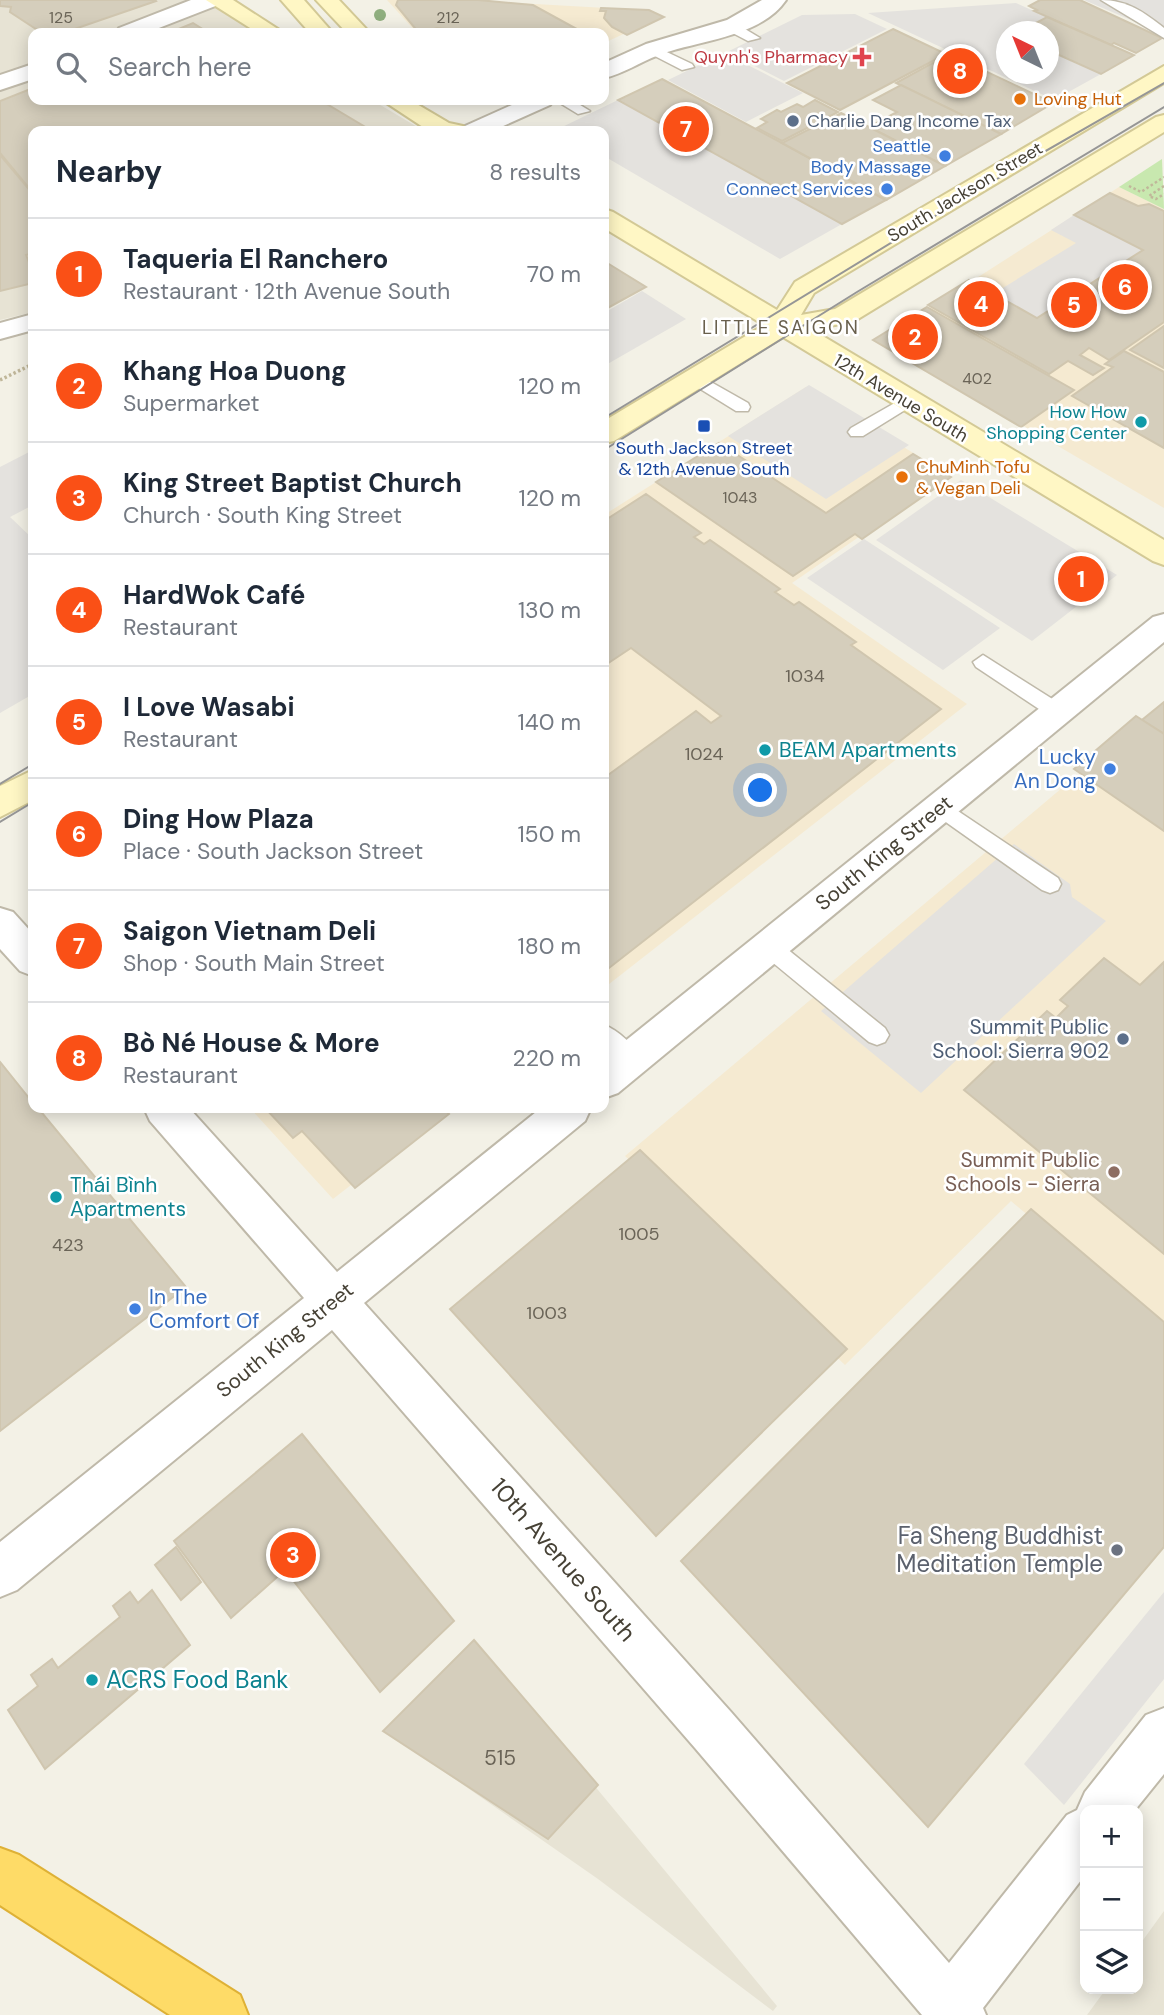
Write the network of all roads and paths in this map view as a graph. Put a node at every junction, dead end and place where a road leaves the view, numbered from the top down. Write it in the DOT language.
graph roads {
  1 [pos="211,0"];
  2 [pos="217,0"];
  3 [pos="292,0"];
  4 [pos="327,0"];
  5 [pos="775,0"];
  6 [pos="1107,0"];
  7 [pos="730,26"];
  8 [pos="140,28"];
  9 [pos="265,28"];
  10 [pos="317,28"];
  11 [pos="354,28"];
  12 [pos="1164,34"];
  13 [pos="753,38"];
  14 [pos="652,49"];
  15 [pos="687,67"];
  16 [pos="609,69"];
  17 [pos="28,73"];
  18 [pos="1164,73"];
  19 [pos="0,83"];
  20 [pos="402,105"];
  21 [pos="443,105"];
  22 [pos="531,105"];
  23 [pos="572,105"];
  24 [pos="583,111"];
  25 [pos="1164,122"];
  26 [pos="437,126"];
  27 [pos="467,126"];
  28 [pos="484,126"];
  29 [pos="1164,177"];
  30 [pos="1122,183"];
  31 [pos="1164,186"];
  32 [pos="1164,194"];
  33 [pos="609,220"];
  34 [pos="28,323"];
  35 [pos="781,326"];
  36 [pos="0,331"];
  37 [pos="28,366"];
  38 [pos="695,378"];
  39 [pos="0,380"];
  40 [pos="907,401"];
  41 [pos="742,407"];
  42 [pos="609,431"];
  43 [pos="857,432"];
  44 [pos="1164,554"];
  45 [pos="1164,625"];
  46 [pos="984,662"];
  47 [pos="1058,712"];
  48 [pos="28,786"];
  49 [pos="0,803"];
  50 [pos="940,807"];
  51 [pos="1050,884"];
  52 [pos="0,923"];
  53 [pos="768,946"];
  54 [pos="28,954"];
  55 [pos="877,1035"];
  56 [pos="609,1048"];
  57 [pos="617,1070"];
  58 [pos="168,1113"];
  59 [pos="565,1113"];
  60 [pos="335,1300"];
  61 [pos="0,1573"];
  62 [pos="1164,1733"];
  63 [pos="1107,1805"];
  64 [pos="1080,1840"];
  65 [pos="14,1884"];
  66 [pos="954,2010"];
  67 [pos="220,2015"];
  1 -- 8 [label="street"];
  2 -- 9 [label="main road"];
  3 -- 10 [label="main road"];
  4 -- 11 [label="main road"];
  5 -- 7 [label="street"];
  6 -- 12 [label="lane"];
  7 -- 13 [label="lane"];
  7 -- 14 [label="street"];
  14 -- 15 [label="lane"];
  14 -- 16 [label="street"];
  17 -- 19 [label="street"];
  18 -- 35 [label="main road, South Jackson Street"];
  20 -- 26 [label="main road"];
  21 -- 27 [label="main road"];
  22 -- 28 [label="street"];
  23 -- 24 [label="lane"];
  25 -- 35 [label="main road, South Jackson Street"];
  29 -- 30 [label="path"];
  31 -- 32 [label="path"];
  33 -- 35 [label="main road, 12th Avenue South"];
  34 -- 36 [label="street"];
  35 -- 38 [label="main road, South Jackson Street"];
  35 -- 40 [label="main road, 12th Avenue South"];
  37 -- 39 [label="path"];
  38 -- 41 [label="lane"];
  38 -- 42 [label="main road, South Jackson Street"];
  40 -- 43 [label="lane"];
  40 -- 44 [label="main road, 12th Avenue South"];
  45 -- 47 [label="street, South King Street"];
  46 -- 47 [label="lane"];
  47 -- 50 [label="street, South King Street"];
  48 -- 49 [label="main road"];
  50 -- 51 [label="lane"];
  50 -- 53 [label="street, South King Street"];
  52 -- 54 [label="street"];
  53 -- 55 [label="lane"];
  53 -- 57 [label="street, South King Street"];
  56 -- 57 [label="lane"];
  58 -- 60 [label="street, 10th Avenue South"];
  59 -- 60 [label="street, South King Street"];
  60 -- 61 [label="street, South King Street"];
  60 -- 66 [label="street, 10th Avenue South"];
  62 -- 63 [label="street"];
  64 -- 66 [label="street"];
  65 -- 67 [label="highway"];
}
